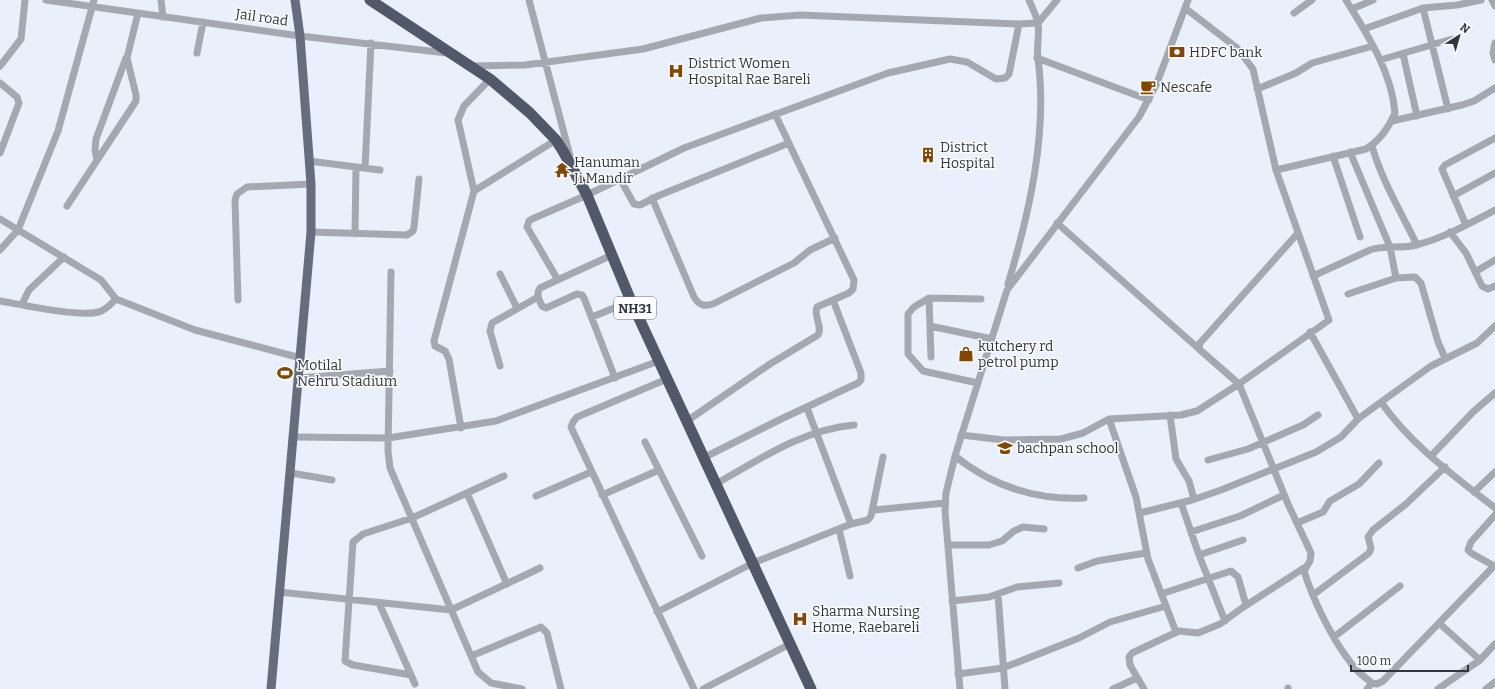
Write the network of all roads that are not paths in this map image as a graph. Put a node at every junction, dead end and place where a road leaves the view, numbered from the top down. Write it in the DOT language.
graph roads {
  1 [pos="25,0"];
  2 [pos="46,0"];
  3 [pos="161,0"];
  4 [pos="295,0"];
  5 [pos="370,0"];
  6 [pos="529,0"];
  7 [pos="1029,0"];
  8 [pos="1057,0"];
  9 [pos="1188,0"];
  10 [pos="1312,0"];
  11 [pos="1346,0"];
  12 [pos="1373,0"];
  13 [pos="1481,0"];
  14 [pos="1492,0"];
  15 [pos="1469,2"];
  16 [pos="94,3"];
  17 [pos="1442,3"];
  18 [pos="1495,6"];
  19 [pos="1185,8"];
  20 [pos="1352,8"];
  21 [pos="1423,8"];
  22 [pos="1294,13"];
  23 [pos="138,14"];
  24 [pos="163,17"];
  25 [pos="203,22"];
  26 [pos="1038,22"];
  27 [pos="1019,24"];
  28 [pos="1364,29"];
  29 [pos="300,36"];
  30 [pos="1452,39"];
  31 [pos="371,43"];
  32 [pos="1495,43"];
  33 [pos="1431,45"];
  34 [pos="1373,46"];
  35 [pos="197,53"];
  36 [pos="451,53"];
  37 [pos="1403,54"];
  38 [pos="126,58"];
  39 [pos="1037,58"];
  40 [pos="1380,60"];
  41 [pos="1495,60"];
  42 [pos="546,62"];
  43 [pos="0,66"];
  44 [pos="471,66"];
  45 [pos="490,79"];
  46 [pos="0,83"];
  47 [pos="1495,88"];
  48 [pos="1257,89"];
  49 [pos="1149,100"];
  50 [pos="1448,109"];
  51 [pos="775,114"];
  52 [pos="1416,116"];
  53 [pos="1392,121"];
  54 [pos="1495,138"];
  55 [pos="556,140"];
  56 [pos="789,144"];
  57 [pos="1372,146"];
  58 [pos="1350,152"];
  59 [pos="0,153"];
  60 [pos="1334,156"];
  61 [pos="97,160"];
  62 [pos="309,161"];
  63 [pos="356,167"];
  64 [pos="365,168"];
  65 [pos="573,168"];
  66 [pos="380,170"];
  67 [pos="1276,170"];
  68 [pos="1495,173"];
  69 [pos="419,179"];
  70 [pos="620,179"];
  71 [pos="311,184"];
  72 [pos="474,191"];
  73 [pos="587,196"];
  74 [pos="1453,196"];
  75 [pos="652,198"];
  76 [pos="67,206"];
  77 [pos="1495,210"];
  78 [pos="0,219"];
  79 [pos="1057,223"];
  80 [pos="1466,225"];
  81 [pos="18,230"];
  82 [pos="311,232"];
  83 [pos="1450,232"];
  84 [pos="1298,233"];
  85 [pos="355,234"];
  86 [pos="1360,237"];
  87 [pos="835,238"];
  88 [pos="1417,245"];
  89 [pos="1390,247"];
  90 [pos="0,250"];
  91 [pos="612,255"];
  92 [pos="64,257"];
  93 [pos="1495,260"];
  94 [pos="391,272"];
  95 [pos="1475,272"];
  96 [pos="500,274"];
  97 [pos="1313,276"];
  98 [pos="1396,278"];
  99 [pos="558,280"];
  100 [pos="1495,286"];
  101 [pos="1007,290"];
  102 [pos="1348,294"];
  103 [pos="538,297"];
  104 [pos="928,298"];
  105 [pos="116,299"];
  106 [pos="982,299"];
  107 [pos="238,300"];
  108 [pos="631,300"];
  109 [pos="833,300"];
  110 [pos="0,301"];
  111 [pos="22,304"];
  112 [pos="517,308"];
  113 [pos="592,317"];
  114 [pos="930,326"];
  115 [pos="1495,326"];
  116 [pos="1310,332"];
  117 [pos="992,339"];
  118 [pos="1199,349"];
  119 [pos="931,357"];
  120 [pos="301,358"];
  121 [pos="1445,358"];
  122 [pos="659,361"];
  123 [pos="500,366"];
  124 [pos="390,371"];
  125 [pos="299,378"];
  126 [pos="615,378"];
  127 [pos="667,378"];
  128 [pos="978,383"];
  129 [pos="1239,384"];
  130 [pos="1495,393"];
  131 [pos="1381,402"];
  132 [pos="807,408"];
  133 [pos="1170,415"];
  134 [pos="1318,415"];
  135 [pos="1109,419"];
  136 [pos="1358,419"];
  137 [pos="687,421"];
  138 [pos="854,425"];
  139 [pos="461,428"];
  140 [pos="816,434"];
  141 [pos="961,435"];
  142 [pos="294,437"];
  143 [pos="388,438"];
  144 [pos="645,442"];
  145 [pos="1262,442"];
  146 [pos="955,456"];
  147 [pos="1431,456"];
  148 [pos="703,458"];
  149 [pos="883,458"];
  150 [pos="1208,460"];
  151 [pos="1379,463"];
  152 [pos="1444,467"];
  153 [pos="659,470"];
  154 [pos="1274,470"];
  155 [pos="591,472"];
  156 [pos="1495,472"];
  157 [pos="291,473"];
  158 [pos="504,476"];
  159 [pos="332,480"];
  160 [pos="716,484"];
  161 [pos="1474,492"];
  162 [pos="467,493"];
  163 [pos="602,495"];
  164 [pos="1284,495"];
  165 [pos="536,496"];
  166 [pos="1084,498"];
  167 [pos="1194,499"];
  168 [pos="945,503"];
  169 [pos="1181,503"];
  170 [pos="1495,508"];
  171 [pos="874,510"];
  172 [pos="1140,513"];
  173 [pos="1495,515"];
  174 [pos="412,518"];
  175 [pos="1296,523"];
  176 [pos="851,524"];
  177 [pos="838,529"];
  178 [pos="1044,529"];
  179 [pos="1191,532"];
  180 [pos="1243,540"];
  181 [pos="948,546"];
  182 [pos="1146,553"];
  183 [pos="1199,555"];
  184 [pos="702,556"];
  185 [pos="753,563"];
  186 [pos="1494,567"];
  187 [pos="540,568"];
  188 [pos="1078,568"];
  189 [pos="1304,568"];
  190 [pos="850,576"];
  191 [pos="1208,577"];
  192 [pos="1058,583"];
  193 [pos="507,584"];
  194 [pos="1400,586"];
  195 [pos="279,592"];
  196 [pos="998,594"];
  197 [pos="1161,594"];
  198 [pos="1313,595"];
  199 [pos="348,600"];
  200 [pos="952,601"];
  201 [pos="379,603"];
  202 [pos="1246,605"];
  203 [pos="1166,606"];
  204 [pos="451,610"];
  205 [pos="657,612"];
  206 [pos="1225,621"];
  207 [pos="1439,623"];
  208 [pos="1176,632"];
  209 [pos="1334,637"];
  210 [pos="790,644"];
  211 [pos="1495,644"];
  212 [pos="471,656"];
  213 [pos="1480,660"];
  214 [pos="1003,668"];
  215 [pos="958,674"];
  216 [pos="411,675"];
  217 [pos="1137,678"];
  218 [pos="1495,682"];
  219 [pos="415,684"];
  220 [pos="1377,685"];
  221 [pos="1443,688"];
  222 [pos="271,689"];
  223 [pos="522,689"];
  224 [pos="561,689"];
  225 [pos="694,689"];
  226 [pos="703,689"];
  227 [pos="812,689"];
  228 [pos="960,689"];
  229 [pos="1004,689"];
  230 [pos="1113,689"];
  231 [pos="1144,689"];
  232 [pos="1367,689"];
  233 [pos="1486,689"];
  1 -- 43 [label="street"];
  2 -- 16 [label="street, Jail road"];
  3 -- 24 [label="street"];
  4 -- 29 [label="main road"];
  5 -- 36 [label="highway, NH31"];
  6 -- 42 [label="street"];
  7 -- 26 [label="street"];
  8 -- 26 [label="street"];
  9 -- 19 [label="street"];
  10 -- 22 [label="street"];
  11 -- 20 [label="street"];
  12 -- 20 [label="street"];
  13 -- 15 [label="street"];
  14 -- 18 [label="street"];
  15 -- 17 [label="street"];
  16 -- 23 [label="street, Jail road"];
  16 -- 81 [label="street"];
  17 -- 21 [label="street"];
  19 -- 48 [label="street"];
  19 -- 49 [label="street"];
  20 -- 28 [label="street"];
  21 -- 28 [label="street"];
  21 -- 33 [label="street"];
  23 -- 24 [label="street, Jail road"];
  23 -- 38 [label="street"];
  24 -- 25 [label="street, Jail road"];
  25 -- 29 [label="street, Jail road"];
  25 -- 35 [label="street"];
  26 -- 27 [label="street"];
  26 -- 39 [label="street"];
  27 -- 42 [label="street"];
  27 -- 51 [label="street"];
  28 -- 34 [label="street"];
  29 -- 31 [label="street, Jail road"];
  29 -- 62 [label="main road"];
  30 -- 33 [label="street"];
  31 -- 36 [label="street, Jail road"];
  31 -- 64 [label="street"];
  32 -- 41 [label="street"];
  33 -- 37 [label="street"];
  33 -- 50 [label="street"];
  34 -- 40 [label="street"];
  34 -- 48 [label="street"];
  36 -- 44 [label="highway, NH31"];
  37 -- 40 [label="street"];
  37 -- 52 [label="street"];
  38 -- 61 [label="street"];
  38 -- 61 [label="street"];
  39 -- 49 [label="street"];
  39 -- 101 [label="street"];
  40 -- 53 [label="street"];
  42 -- 44 [label="street"];
  42 -- 65 [label="street"];
  44 -- 45 [label="highway, NH31"];
  45 -- 55 [label="highway, NH31"];
  45 -- 72 [label="street"];
  46 -- 59 [label="street"];
  47 -- 50 [label="street"];
  48 -- 67 [label="street"];
  49 -- 79 [label="street"];
  50 -- 52 [label="street"];
  51 -- 56 [label="street"];
  51 -- 70 [label="street"];
  52 -- 53 [label="street"];
  53 -- 57 [label="street"];
  54 -- 74 [label="street"];
  55 -- 65 [label="highway, NH31"];
  55 -- 72 [label="street"];
  56 -- 75 [label="street"];
  56 -- 87 [label="street"];
  57 -- 58 [label="street"];
  57 -- 88 [label="street"];
  58 -- 60 [label="street"];
  58 -- 89 [label="street"];
  60 -- 67 [label="street"];
  60 -- 86 [label="street"];
  61 -- 76 [label="street"];
  62 -- 63 [label="street"];
  62 -- 71 [label="main road"];
  63 -- 64 [label="street"];
  63 -- 85 [label="street"];
  64 -- 66 [label="street"];
  65 -- 73 [label="highway, NH31"];
  67 -- 84 [label="street"];
  68 -- 74 [label="street"];
  69 -- 85 [label="street"];
  70 -- 73 [label="street"];
  70 -- 75 [label="street"];
  71 -- 82 [label="main road"];
  71 -- 107 [label="street"];
  72 -- 139 [label="street"];
  73 -- 91 [label="highway, NH31"];
  73 -- 99 [label="street"];
  74 -- 80 [label="street"];
  75 -- 87 [label="street"];
  77 -- 80 [label="street"];
  78 -- 81 [label="street"];
  79 -- 101 [label="street"];
  79 -- 118 [label="street"];
  80 -- 83 [label="street"];
  81 -- 90 [label="street"];
  81 -- 92 [label="street"];
  82 -- 85 [label="street"];
  82 -- 120 [label="main road"];
  83 -- 88 [label="street"];
  83 -- 95 [label="street"];
  84 -- 97 [label="street"];
  84 -- 118 [label="street"];
  87 -- 109 [label="street"];
  88 -- 89 [label="street"];
  89 -- 97 [label="street"];
  89 -- 98 [label="street"];
  91 -- 99 [label="street"];
  91 -- 108 [label="highway, NH31"];
  92 -- 105 [label="street"];
  92 -- 111 [label="street"];
  93 -- 95 [label="street"];
  94 -- 124 [label="street"];
  95 -- 100 [label="street"];
  96 -- 112 [label="street"];
  97 -- 116 [label="street"];
  98 -- 102 [label="street"];
  98 -- 121 [label="street"];
  99 -- 103 [label="street"];
  101 -- 117 [label="street"];
  103 -- 112 [label="street"];
  103 -- 113 [label="street"];
  104 -- 106 [label="street"];
  104 -- 114 [label="street"];
  104 -- 128 [label="street"];
  105 -- 111 [label="street"];
  105 -- 120 [label="street"];
  108 -- 113 [label="street"];
  108 -- 122 [label="highway, NH31"];
  109 -- 132 [label="street"];
  109 -- 137 [label="street"];
  110 -- 111 [label="street"];
  112 -- 123 [label="street"];
  113 -- 126 [label="street"];
  114 -- 117 [label="street"];
  114 -- 119 [label="street"];
  115 -- 121 [label="street"];
  116 -- 129 [label="street"];
  116 -- 136 [label="street"];
  117 -- 128 [label="street"];
  118 -- 129 [label="street"];
  120 -- 125 [label="main road"];
  121 -- 131 [label="street"];
  122 -- 126 [label="street"];
  122 -- 127 [label="highway, NH31"];
  124 -- 125 [label="street"];
  124 -- 143 [label="street"];
  125 -- 142 [label="main road"];
  126 -- 139 [label="street"];
  127 -- 137 [label="highway, NH31"];
  127 -- 155 [label="street"];
  128 -- 141 [label="street"];
  129 -- 133 [label="street"];
  129 -- 145 [label="street"];
  130 -- 147 [label="street"];
  131 -- 136 [label="street"];
  131 -- 147 [label="street"];
  132 -- 140 [label="street"];
  132 -- 148 [label="street"];
  133 -- 135 [label="street"];
  133 -- 167 [label="street"];
  134 -- 145 [label="street"];
  135 -- 141 [label="street"];
  135 -- 172 [label="street"];
  136 -- 154 [label="street"];
  137 -- 148 [label="highway, NH31"];
  138 -- 140 [label="street"];
  139 -- 143 [label="street"];
  140 -- 160 [label="street"];
  140 -- 176 [label="street"];
  141 -- 146 [label="street"];
  142 -- 143 [label="street"];
  142 -- 157 [label="main road"];
  143 -- 174 [label="street"];
  144 -- 153 [label="street"];
  145 -- 150 [label="street"];
  145 -- 154 [label="street"];
  146 -- 166 [label="street"];
  146 -- 168 [label="street"];
  147 -- 152 [label="street"];
  148 -- 160 [label="highway, NH31"];
  149 -- 171 [label="street"];
  151 -- 175 [label="street"];
  152 -- 161 [label="street"];
  152 -- 198 [label="street"];
  153 -- 163 [label="street"];
  153 -- 184 [label="street"];
  154 -- 164 [label="street"];
  154 -- 167 [label="street"];
  155 -- 163 [label="street"];
  155 -- 165 [label="street"];
  156 -- 161 [label="street"];
  157 -- 159 [label="street"];
  157 -- 195 [label="main road"];
  158 -- 162 [label="street"];
  160 -- 185 [label="highway, NH31"];
  161 -- 170 [label="street"];
  162 -- 174 [label="street"];
  162 -- 193 [label="street"];
  163 -- 205 [label="street"];
  164 -- 175 [label="street"];
  164 -- 179 [label="street"];
  167 -- 169 [label="street"];
  168 -- 171 [label="street"];
  168 -- 181 [label="street"];
  169 -- 172 [label="street"];
  169 -- 179 [label="street"];
  171 -- 176 [label="street"];
  172 -- 182 [label="street"];
  173 -- 186 [label="street"];
  174 -- 199 [label="street"];
  174 -- 204 [label="street"];
  175 -- 189 [label="street"];
  176 -- 177 [label="street"];
  177 -- 185 [label="street"];
  177 -- 190 [label="street"];
  178 -- 181 [label="street"];
  179 -- 183 [label="street"];
  180 -- 183 [label="street"];
  181 -- 200 [label="street"];
  182 -- 188 [label="street"];
  182 -- 197 [label="street"];
  183 -- 191 [label="street"];
  185 -- 205 [label="street"];
  185 -- 210 [label="highway, NH31"];
  186 -- 207 [label="street"];
  187 -- 193 [label="street"];
  189 -- 198 [label="street"];
  189 -- 202 [label="street"];
  191 -- 197 [label="street"];
  191 -- 202 [label="street"];
  191 -- 206 [label="street"];
  192 -- 196 [label="street"];
  193 -- 204 [label="street"];
  194 -- 209 [label="street"];
  195 -- 199 [label="street"];
  195 -- 222 [label="main road"];
  196 -- 200 [label="street"];
  196 -- 214 [label="street"];
  197 -- 203 [label="street"];
  198 -- 209 [label="street"];
  199 -- 201 [label="street"];
  199 -- 216 [label="street"];
  200 -- 215 [label="street"];
  201 -- 204 [label="street"];
  201 -- 216 [label="street"];
  202 -- 206 [label="street"];
  203 -- 208 [label="street"];
  203 -- 214 [label="street"];
  204 -- 212 [label="street"];
  205 -- 225 [label="street"];
  206 -- 208 [label="street"];
  207 -- 213 [label="street"];
  207 -- 220 [label="street"];
  208 -- 217 [label="street"];
  209 -- 220 [label="street"];
  210 -- 226 [label="street"];
  210 -- 227 [label="highway, NH31"];
  211 -- 213 [label="street"];
  212 -- 223 [label="street"];
  212 -- 224 [label="street"];
  213 -- 221 [label="street"];
  214 -- 215 [label="street"];
  214 -- 229 [label="street"];
  215 -- 228 [label="street"];
  216 -- 219 [label="street"];
  217 -- 230 [label="street"];
  217 -- 231 [label="street"];
  218 -- 233 [label="street"];
  220 -- 232 [label="street"];
}
